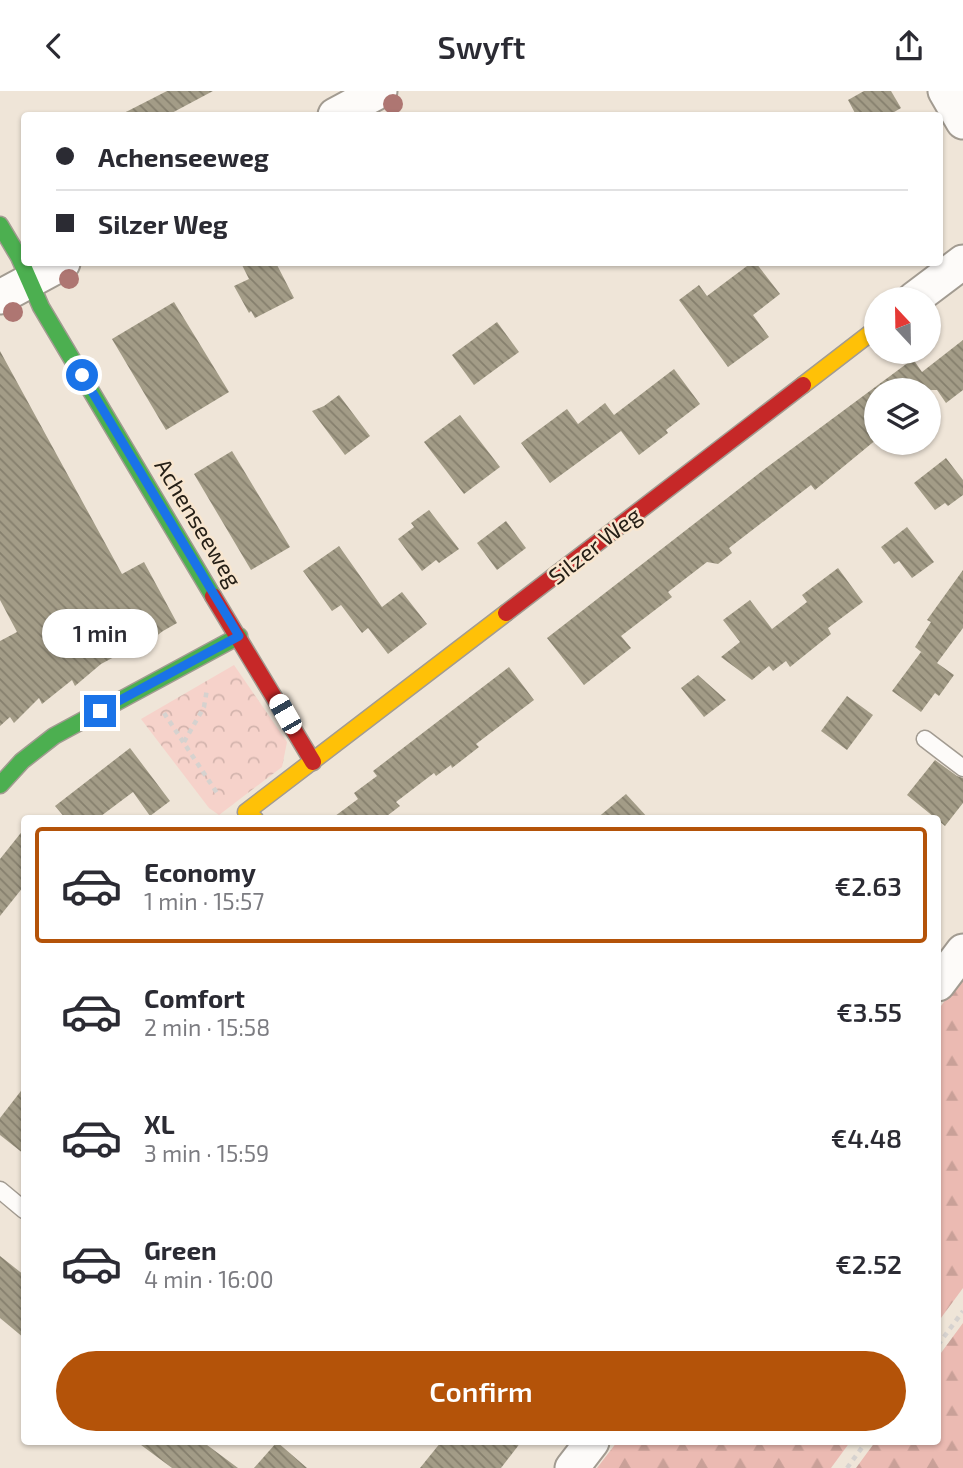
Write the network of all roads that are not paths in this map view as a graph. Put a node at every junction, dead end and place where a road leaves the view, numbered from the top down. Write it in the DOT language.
graph roads {
  1 [pos="380,91"];
  2 [pos="945,91"];
  3 [pos="341,112"];
  4 [pos="963,122"];
  5 [pos="0,225"];
  6 [pos="21,261"];
  7 [pos="963,262"];
  8 [pos="23,266"];
  9 [pos="58,266"];
  10 [pos="30,281"];
  11 [pos="930,287"];
  12 [pos="0,297"];
  13 [pos="864,338"];
  14 [pos="239,636"];
  15 [pos="925,739"];
  16 [pos="313,762"];
  17 [pos="963,768"];
  18 [pos="0,785"];
  19 [pos="250,815"];
  20 [pos="963,951"];
  21 [pos="941,980"];
  22 [pos="0,1190"];
  23 [pos="21,1208"];
  24 [pos="590,1445"];
  25 [pos="572,1468"];
  1 -- 3 [label="street"];
  2 -- 4 [label="street"];
  5 -- 6 [label="street, Achenseeweg"];
  7 -- 11 [label="street"];
  8 -- 10 [label="street, Achenseeweg"];
  9 -- 10 [label="street"];
  10 -- 12 [label="street"];
  10 -- 14 [label="street, Achenseeweg"];
  13 -- 16 [label="street, Silzer Weg"];
  14 -- 16 [label="street, Achenseeweg"];
  14 -- 18 [label="street"];
  15 -- 17 [label="lane"];
  16 -- 19 [label="street"];
  20 -- 21 [label="street"];
  22 -- 23 [label="lane"];
  24 -- 25 [label="street"];
}
